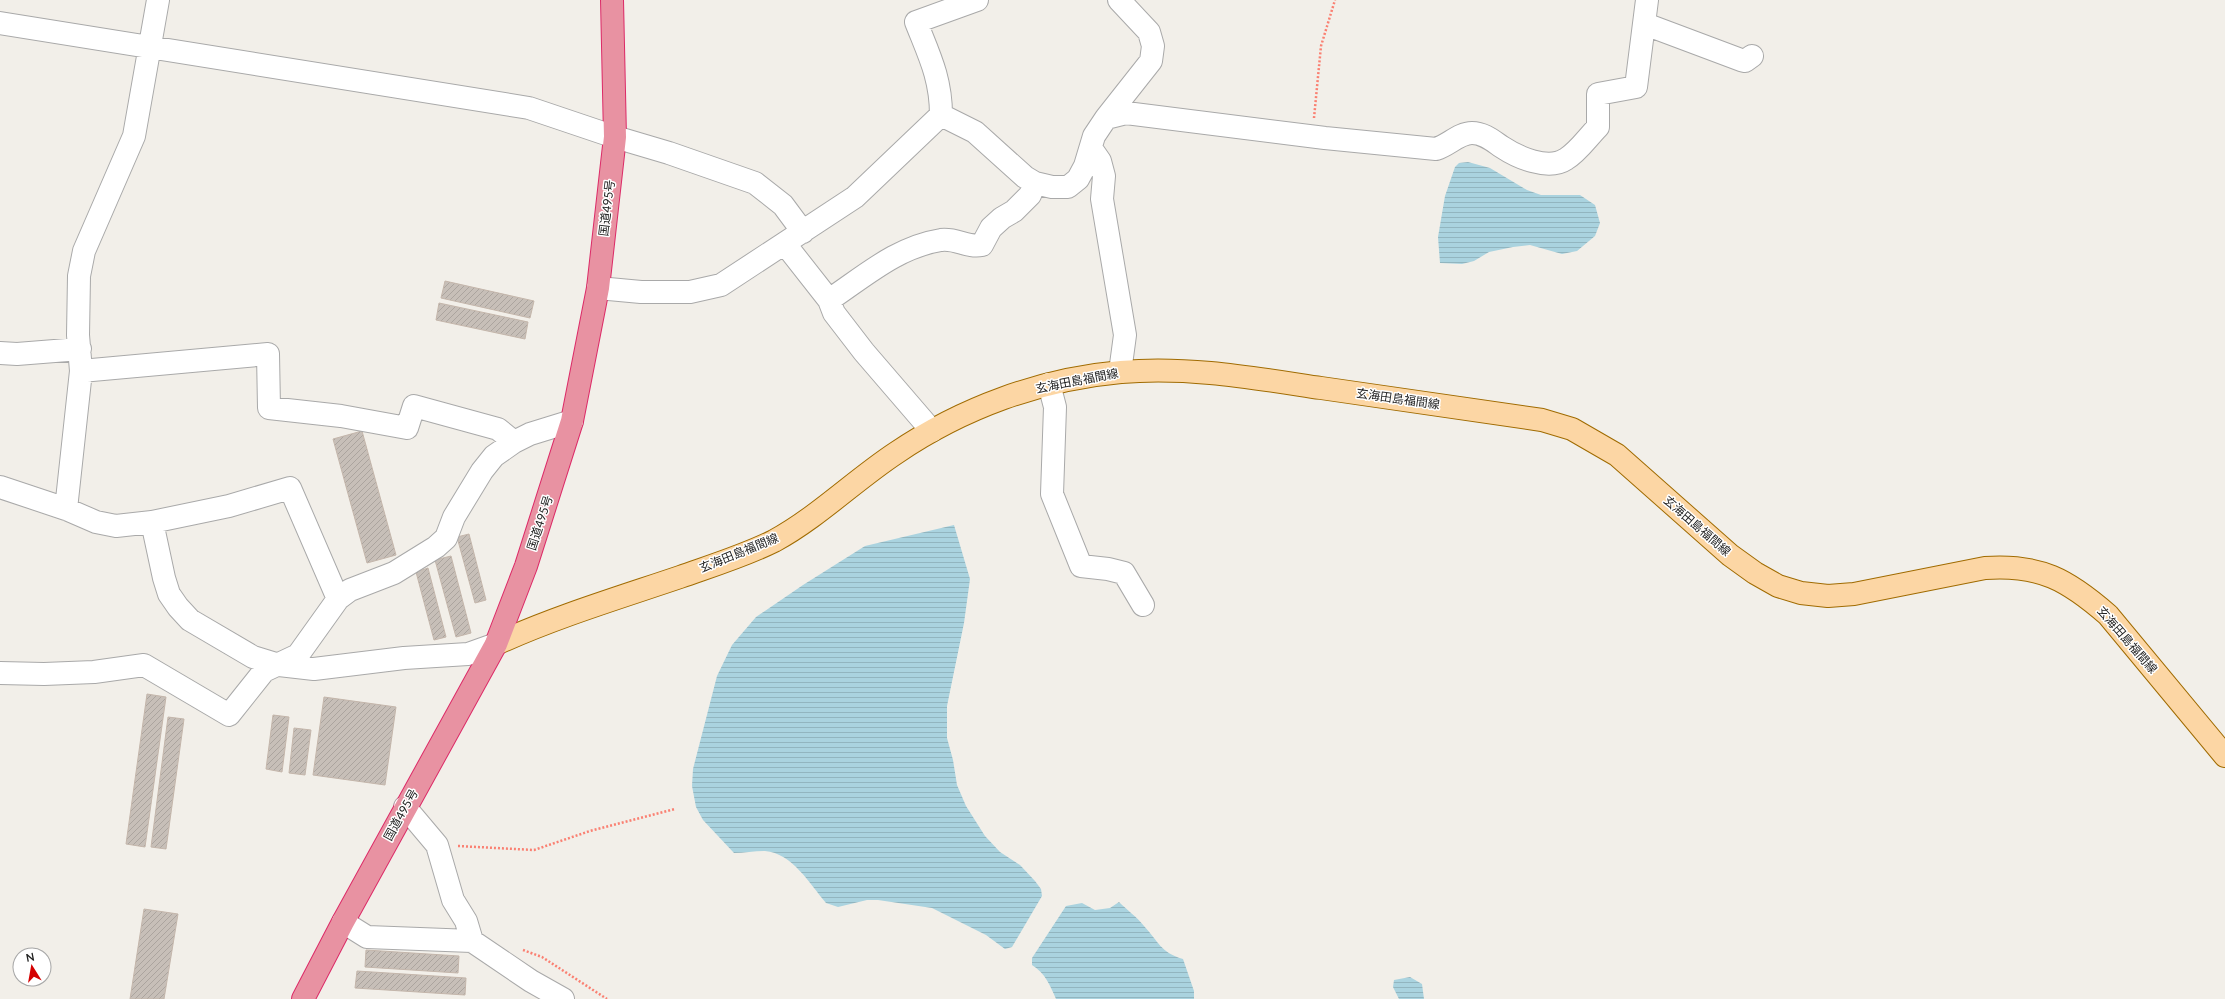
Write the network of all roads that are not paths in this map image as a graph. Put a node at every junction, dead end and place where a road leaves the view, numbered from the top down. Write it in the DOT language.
graph roads {
  1 [pos="158,0"];
  2 [pos="612,0"];
  3 [pos="977,0"];
  4 [pos="1119,0"];
  5 [pos="1647,0"];
  6 [pos="0,23"];
  7 [pos="1645,24"];
  8 [pos="150,47"];
  9 [pos="1752,56"];
  10 [pos="941,115"];
  11 [pos="1106,118"];
  12 [pos="615,137"];
  13 [pos="1092,148"];
  14 [pos="1035,183"];
  15 [pos="803,232"];
  16 [pos="785,244"];
  17 [pos="598,288"];
  18 [pos="829,300"];
  19 [pos="80,349"];
  20 [pos="0,353"];
  21 [pos="81,371"];
  22 [pos="1120,372"];
  23 [pos="1049,384"];
  24 [pos="572,421"];
  25 [pos="932,431"];
  26 [pos="514,442"];
  27 [pos="0,487"];
  28 [pos="66,509"];
  29 [pos="152,522"];
  30 [pos="338,599"];
  31 [pos="1143,605"];
  32 [pos="496,644"];
  33 [pos="279,665"];
  34 [pos="0,673"];
  35 [pos="2225,756"];
  36 [pos="405,807"];
  37 [pos="343,922"];
  38 [pos="472,941"];
  39 [pos="303,999"];
  40 [pos="563,999"];
  1 -- 8 [label="street"];
  2 -- 12 [label="highway, 国道495号"];
  3 -- 10 [label="street"];
  4 -- 11 [label="street"];
  5 -- 7 [label="street"];
  6 -- 8 [label="street"];
  7 -- 9 [label="street"];
  7 -- 11 [label="street"];
  8 -- 12 [label="street"];
  8 -- 19 [label="street"];
  10 -- 14 [label="street"];
  10 -- 15 [label="street"];
  11 -- 13 [label="street"];
  12 -- 15 [label="street"];
  12 -- 17 [label="highway, 国道495号"];
  13 -- 14 [label="street"];
  13 -- 22 [label="street"];
  14 -- 18 [label="street"];
  15 -- 16 [label="street"];
  16 -- 17 [label="street"];
  16 -- 18 [label="street"];
  17 -- 24 [label="highway, 国道495号"];
  18 -- 25 [label="street"];
  19 -- 20 [label="street"];
  19 -- 21 [label="street"];
  21 -- 26 [label="street"];
  21 -- 28 [label="street"];
  22 -- 23 [label="main road, 玄海田島福間線"];
  22 -- 35 [label="main road, 玄海田島福間線"];
  23 -- 25 [label="main road, 玄海田島福間線"];
  23 -- 31 [label="street"];
  24 -- 26 [label="street"];
  24 -- 32 [label="highway, 国道495号"];
  25 -- 32 [label="main road, 玄海田島福間線"];
  26 -- 30 [label="street"];
  27 -- 28 [label="street"];
  28 -- 29 [label="street"];
  29 -- 30 [label="street"];
  29 -- 33 [label="street"];
  30 -- 33 [label="street"];
  32 -- 33 [label="street"];
  32 -- 36 [label="highway, 国道495号"];
  33 -- 34 [label="street"];
  36 -- 37 [label="highway, 国道495号"];
  36 -- 38 [label="street"];
  37 -- 38 [label="street"];
  37 -- 39 [label="highway, 国道495号"];
  38 -- 40 [label="street"];
}
